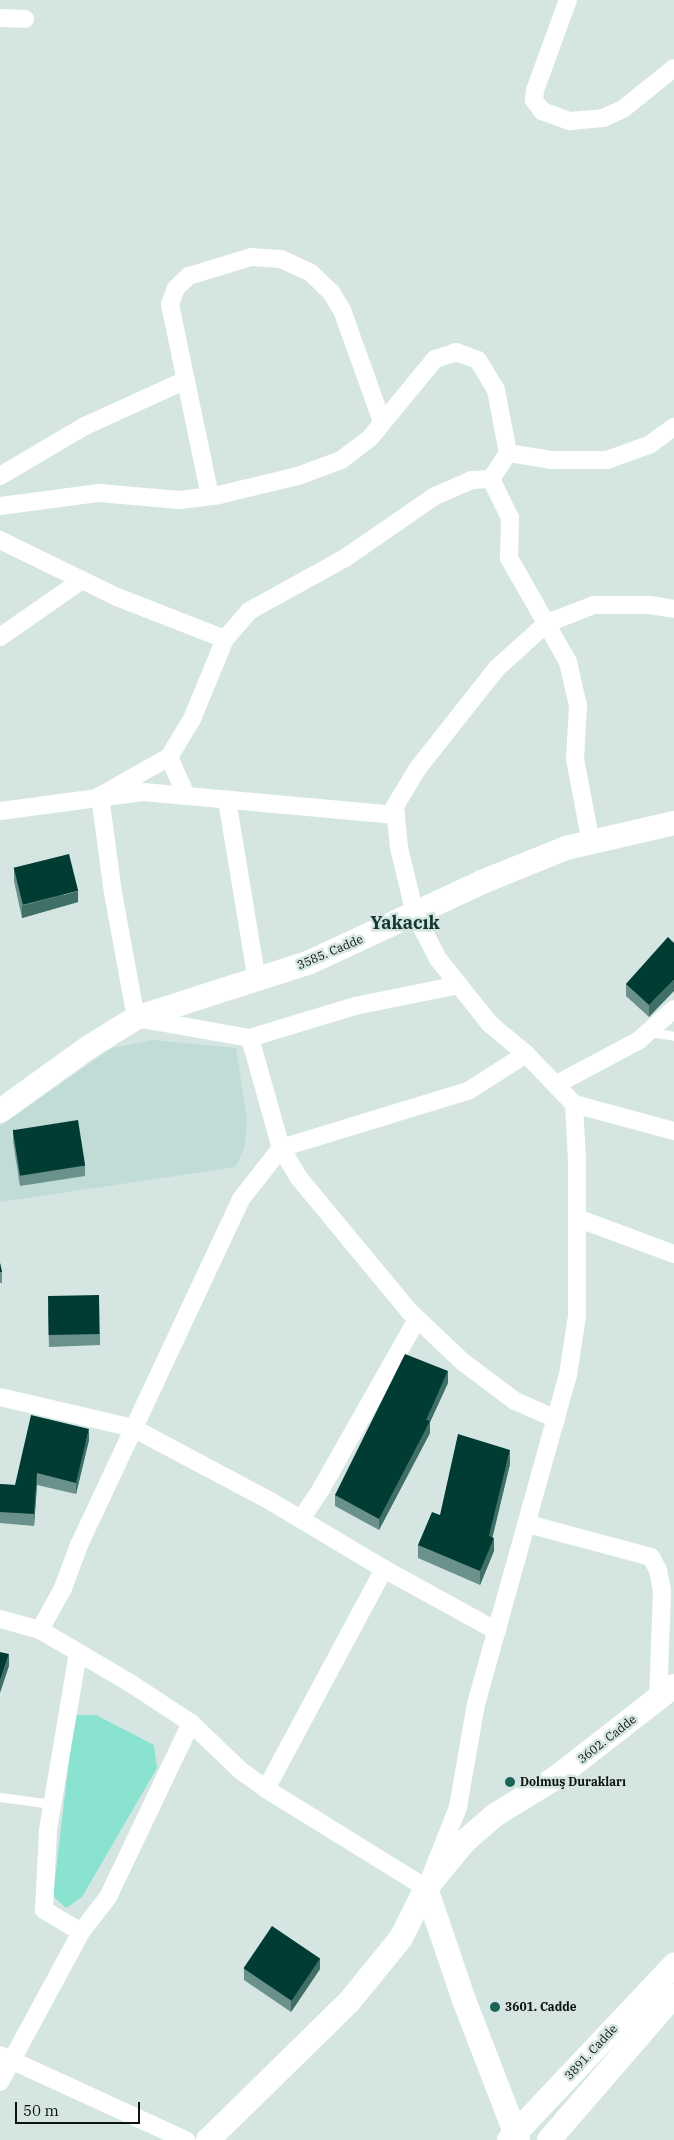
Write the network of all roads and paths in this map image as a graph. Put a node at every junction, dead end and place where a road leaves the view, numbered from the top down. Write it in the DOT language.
graph roads {
  1 [pos="568,0"];
  2 [pos="0,18"];
  3 [pos="25,19"];
  4 [pos="674,68"];
  5 [pos="186,380"];
  6 [pos="382,422"];
  7 [pos="674,427"];
  8 [pos="508,453"];
  9 [pos="0,476"];
  10 [pos="491,479"];
  11 [pos="210,496"];
  12 [pos="0,506"];
  13 [pos="0,540"];
  14 [pos="82,580"];
  15 [pos="674,609"];
  16 [pos="547,623"];
  17 [pos="0,637"];
  18 [pos="225,639"];
  19 [pos="169,757"];
  20 [pos="186,795"];
  21 [pos="100,796"];
  22 [pos="227,800"];
  23 [pos="0,811"];
  24 [pos="396,815"];
  25 [pos="674,823"];
  26 [pos="592,843"];
  27 [pos="414,914"];
  28 [pos="257,980"];
  29 [pos="459,985"];
  30 [pos="674,1009"];
  31 [pos="136,1018"];
  32 [pos="650,1032"];
  33 [pos="674,1036"];
  34 [pos="250,1038"];
  35 [pos="526,1054"];
  36 [pos="556,1084"];
  37 [pos="574,1104"];
  38 [pos="0,1111"];
  39 [pos="674,1131"];
  40 [pos="281,1148"];
  41 [pos="577,1218"];
  42 [pos="674,1254"];
  43 [pos="418,1319"];
  44 [pos="0,1396"];
  45 [pos="556,1419"];
  46 [pos="133,1428"];
  47 [pos="301,1520"];
  48 [pos="528,1524"];
  49 [pos="384,1569"];
  50 [pos="0,1619"];
  51 [pos="40,1630"];
  52 [pos="497,1631"];
  53 [pos="78,1653"];
  54 [pos="666,1692"];
  55 [pos="191,1723"];
  56 [pos="266,1789"];
  57 [pos="0,1797"];
  58 [pos="52,1804"];
  59 [pos="426,1888"];
  60 [pos="81,1932"];
  61 [pos="674,1966"];
  62 [pos="674,1996"];
  63 [pos="5,2058"];
  64 [pos="0,2082"];
  65 [pos="514,2138"];
  66 [pos="186,2140"];
  67 [pos="208,2140"];
  68 [pos="549,2140"];
  1 -- 4 [label="street"];
  2 -- 3 [label="street"];
  5 -- 6 [label="street"];
  5 -- 9 [label="street"];
  5 -- 11 [label="street"];
  6 -- 8 [label="street"];
  6 -- 11 [label="street"];
  7 -- 8 [label="street"];
  8 -- 10 [label="street"];
  10 -- 16 [label="street"];
  10 -- 18 [label="street"];
  11 -- 12 [label="street"];
  13 -- 14 [label="street"];
  14 -- 17 [label="street"];
  14 -- 18 [label="street"];
  15 -- 16 [label="street"];
  16 -- 24 [label="street"];
  16 -- 26 [label="street"];
  18 -- 19 [label="street"];
  19 -- 20 [label="street"];
  19 -- 21 [label="street"];
  20 -- 21 [label="street"];
  20 -- 22 [label="street"];
  21 -- 23 [label="street"];
  21 -- 31 [label="street"];
  22 -- 24 [label="street"];
  22 -- 28 [label="street"];
  24 -- 27 [label="street"];
  25 -- 26 [label="main road, 3585. Cadde"];
  26 -- 27 [label="main road, 3585. Cadde"];
  27 -- 28 [label="main road, 3585. Cadde"];
  27 -- 29 [label="street"];
  28 -- 31 [label="main road, 3585. Cadde"];
  29 -- 34 [label="street"];
  29 -- 35 [label="street"];
  30 -- 32 [label="street"];
  31 -- 34 [label="street"];
  31 -- 38 [label="main road, 3585. Cadde"];
  32 -- 33 [label="lane"];
  32 -- 36 [label="street"];
  34 -- 40 [label="street"];
  35 -- 36 [label="street"];
  35 -- 40 [label="street"];
  36 -- 37 [label="street"];
  37 -- 39 [label="street"];
  37 -- 41 [label="street"];
  40 -- 43 [label="street"];
  40 -- 46 [label="street"];
  41 -- 42 [label="street"];
  41 -- 45 [label="street"];
  43 -- 45 [label="street"];
  43 -- 47 [label="street"];
  44 -- 46 [label="street"];
  45 -- 48 [label="street"];
  46 -- 47 [label="street"];
  46 -- 51 [label="street"];
  47 -- 49 [label="street"];
  48 -- 52 [label="street"];
  48 -- 54 [label="street"];
  49 -- 52 [label="street"];
  49 -- 56 [label="street"];
  50 -- 51 [label="street"];
  51 -- 53 [label="street"];
  52 -- 59 [label="street"];
  53 -- 55 [label="street"];
  53 -- 58 [label="street"];
  54 -- 59 [label="main road, 3602. Cadde"];
  55 -- 56 [label="street"];
  55 -- 60 [label="street"];
  56 -- 59 [label="street"];
  57 -- 58 [label="lane"];
  58 -- 60 [label="street"];
  59 -- 65 [label="main road"];
  59 -- 67 [label="main road, 3602. Cadde"];
  60 -- 63 [label="street"];
  61 -- 65 [label="main road, 3891. Cadde"];
  62 -- 68 [label="main road, 3891. Cadde"];
  63 -- 64 [label="street"];
  63 -- 66 [label="street"];
}
